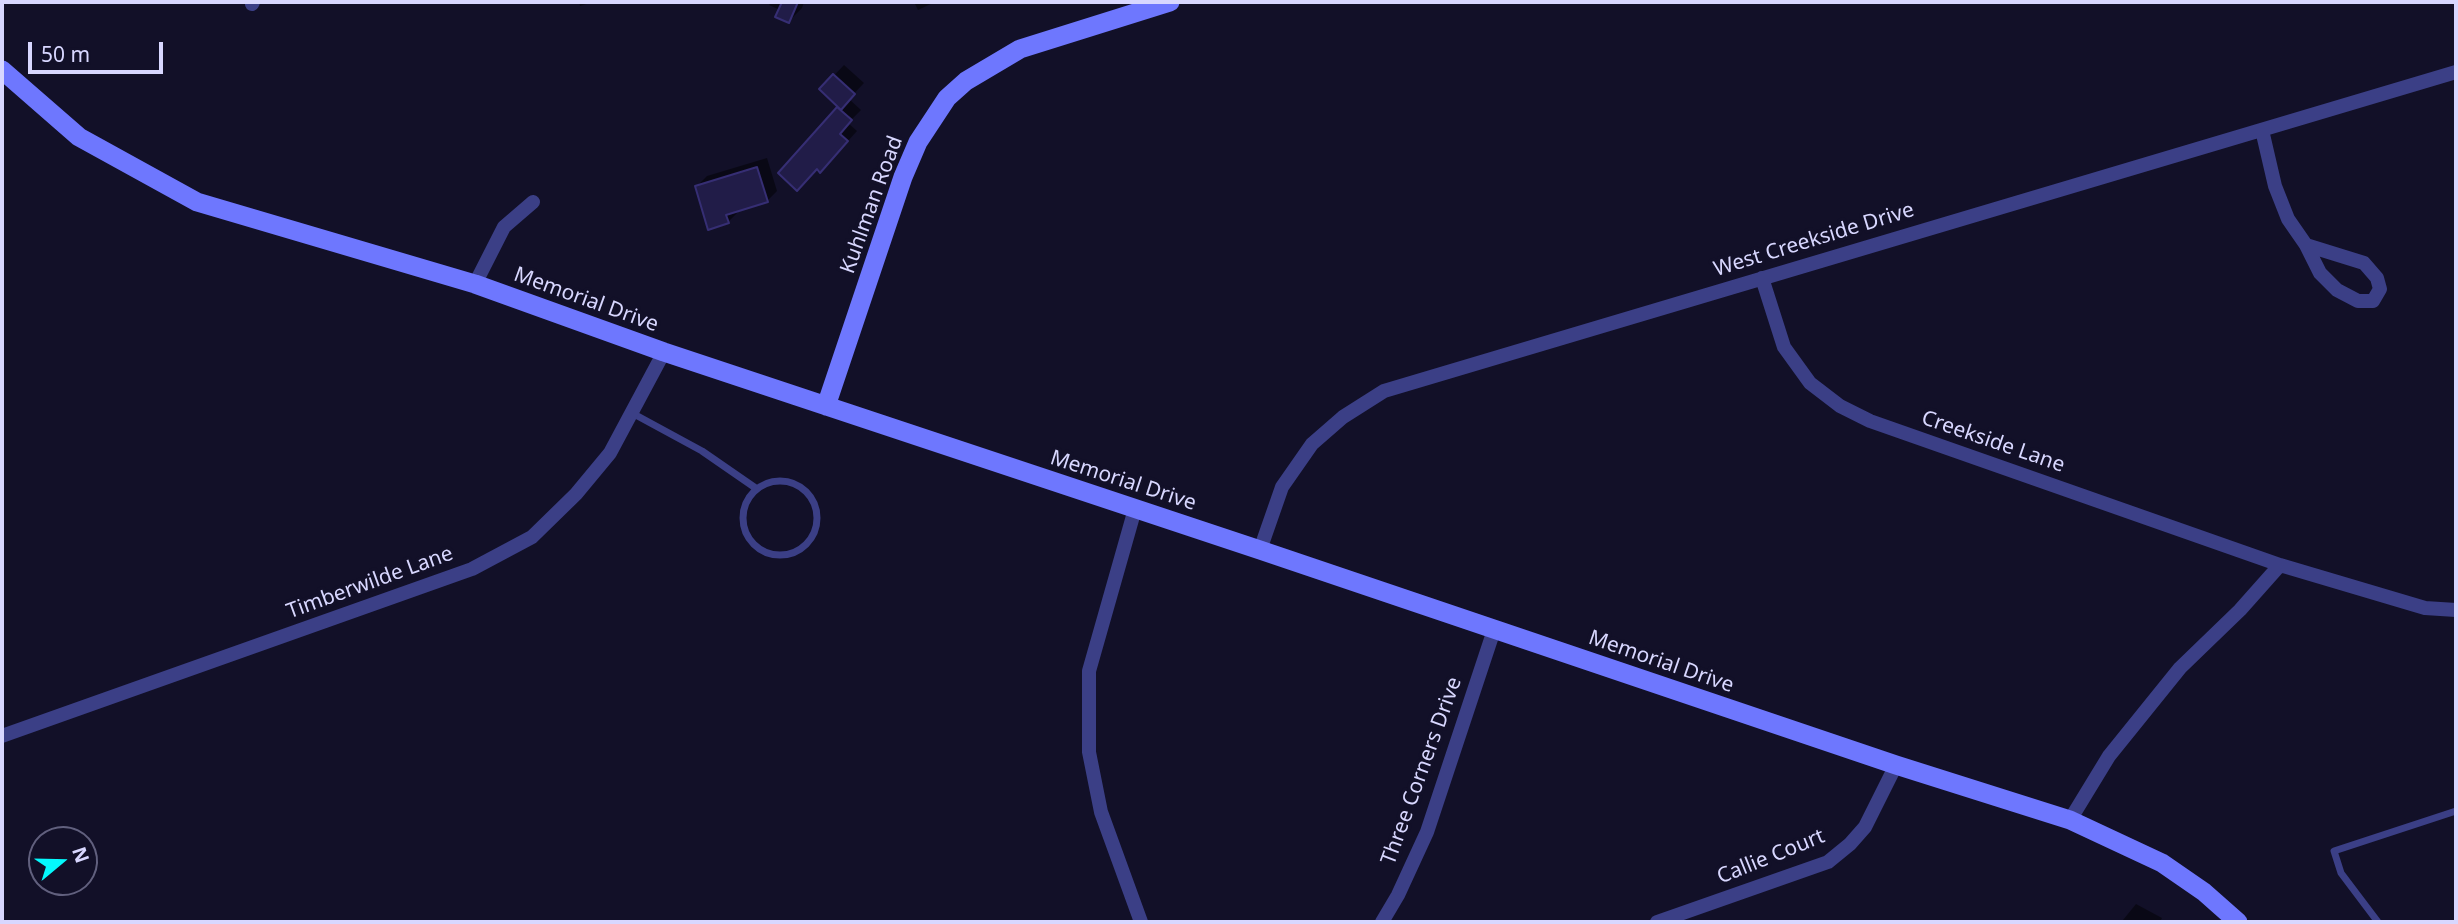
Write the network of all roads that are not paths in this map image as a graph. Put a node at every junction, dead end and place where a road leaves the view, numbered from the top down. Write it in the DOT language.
graph roads {
  1 [pos="1170,2"];
  2 [pos="2,70"];
  3 [pos="2456,72"];
  4 [pos="2262,130"];
  5 [pos="533,202"];
  6 [pos="2306,245"];
  7 [pos="1762,278"];
  8 [pos="475,284"];
  9 [pos="664,352"];
  10 [pos="826,406"];
  11 [pos="632,413"];
  12 [pos="757,489"];
  13 [pos="1135,509"];
  14 [pos="1261,550"];
  15 [pos="2280,565"];
  16 [pos="2456,610"];
  17 [pos="1494,629"];
  18 [pos="2,736"];
  19 [pos="1896,765"];
  20 [pos="2456,811"];
  21 [pos="2070,820"];
  22 [pos="1141,922"];
  23 [pos="1382,922"];
  24 [pos="1657,922"];
  25 [pos="2238,922"];
  26 [pos="2378,922"];
  1 -- 10 [label="street, Kuhlman Road"];
  2 -- 8 [label="street, Memorial Drive"];
  3 -- 4 [label="street, West Creekside Drive"];
  4 -- 6 [label="street"];
  4 -- 7 [label="street, West Creekside Drive"];
  5 -- 8 [label="street"];
  6 -- 6 [label="street"];
  7 -- 14 [label="street, West Creekside Drive"];
  7 -- 15 [label="street, Creekside Lane"];
  8 -- 9 [label="street, Memorial Drive"];
  9 -- 10 [label="street, Memorial Drive"];
  9 -- 11 [label="street, Timberwilde Lane"];
  10 -- 13 [label="street, Memorial Drive"];
  11 -- 12 [label="lane"];
  11 -- 18 [label="street, Timberwilde Lane"];
  12 -- 12 [label="lane"];
  13 -- 14 [label="street, Memorial Drive"];
  13 -- 22 [label="street"];
  14 -- 17 [label="street, Memorial Drive"];
  15 -- 16 [label="street, Creekside Lane"];
  15 -- 21 [label="street"];
  17 -- 19 [label="street, Memorial Drive"];
  17 -- 23 [label="street, Three Corners Drive"];
  19 -- 21 [label="street, Memorial Drive"];
  19 -- 24 [label="street, Callie Court"];
  20 -- 26 [label="lane"];
  21 -- 25 [label="street, Memorial Drive"];
}
